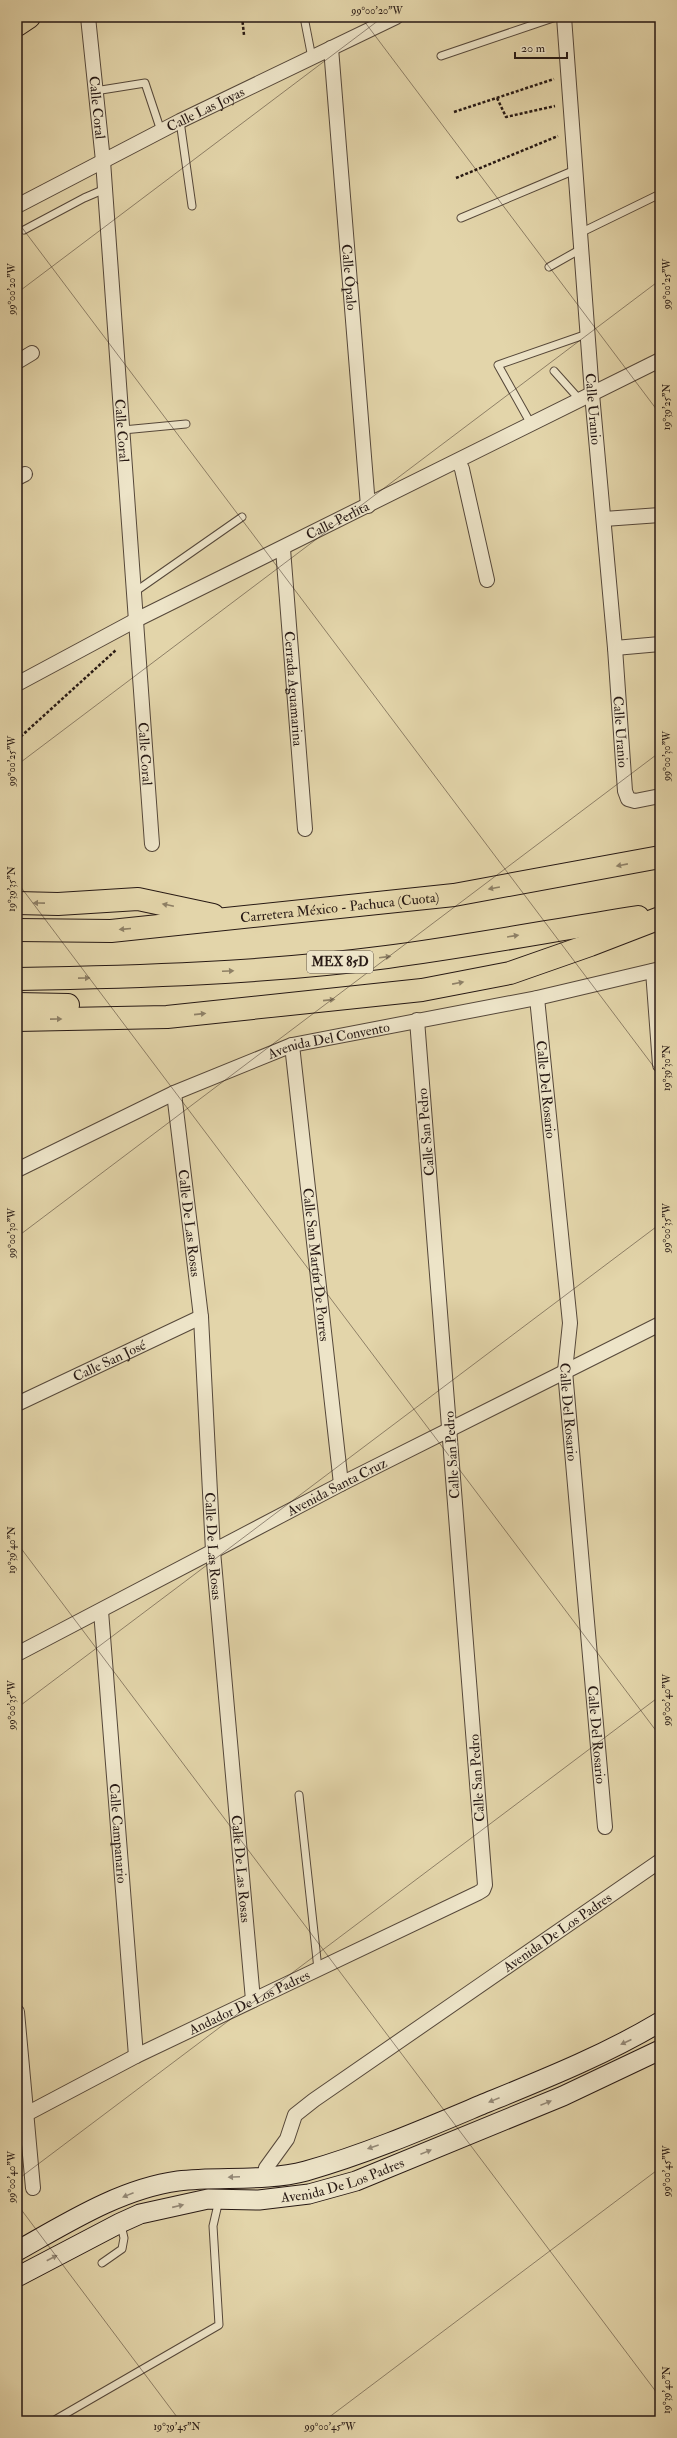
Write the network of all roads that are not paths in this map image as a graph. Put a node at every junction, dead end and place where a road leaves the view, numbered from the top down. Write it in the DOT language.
graph roads {
  1 [pos="29,17"];
  2 [pos="88,17"];
  3 [pos="304,17"];
  4 [pos="396,17"];
  5 [pos="556,17"];
  6 [pos="564,17"];
  7 [pos="17,25"];
  8 [pos="331,48"];
  9 [pos="441,56"];
  10 [pos="312,58"];
  11 [pos="95,91"];
  12 [pos="180,121"];
  13 [pos="161,131"];
  14 [pos="103,161"];
  15 [pos="575,170"];
  16 [pos="105,189"];
  17 [pos="660,194"];
  18 [pos="17,206"];
  19 [pos="192,206"];
  20 [pos="461,218"];
  21 [pos="24,230"];
  22 [pos="580,233"];
  23 [pos="581,249"];
  24 [pos="549,267"];
  25 [pos="587,334"];
  26 [pos="32,353"];
  27 [pos="660,360"];
  28 [pos="17,362"];
  29 [pos="554,372"];
  30 [pos="586,397"];
  31 [pos="186,424"];
  32 [pos="531,424"];
  33 [pos="123,430"];
  34 [pos="458,461"];
  35 [pos="368,506"];
  36 [pos="660,515"];
  37 [pos="242,517"];
  38 [pos="604,519"];
  39 [pos="283,549"];
  40 [pos="487,580"];
  41 [pos="136,591"];
  42 [pos="132,623"];
  43 [pos="660,644"];
  44 [pos="615,648"];
  45 [pos="17,684"];
  46 [pos="660,796"];
  47 [pos="305,829"];
  48 [pos="152,844"];
  49 [pos="660,857"];
  50 [pos="17,903"];
  51 [pos="660,913"];
  52 [pos="660,918"];
  53 [pos="233,919"];
  54 [pos="17,930"];
  55 [pos="656,970"];
  56 [pos="17,979"];
  57 [pos="537,998"];
  58 [pos="17,1004"];
  59 [pos="167,1017"];
  60 [pos="17,1020"];
  61 [pos="417,1020"];
  62 [pos="292,1045"];
  63 [pos="660,1065"];
  64 [pos="174,1093"];
  65 [pos="17,1170"];
  66 [pos="201,1317"];
  67 [pos="660,1324"];
  68 [pos="565,1371"];
  69 [pos="17,1404"];
  70 [pos="450,1429"];
  71 [pos="341,1484"];
  72 [pos="214,1551"];
  73 [pos="101,1611"];
  74 [pos="17,1654"];
  75 [pos="299,1795"];
  76 [pos="605,1827"];
  77 [pos="660,1861"];
  78 [pos="483,1890"];
  79 [pos="318,1969"];
  80 [pos="253,2000"];
  81 [pos="17,2012"];
  82 [pos="660,2022"];
  83 [pos="660,2050"];
  84 [pos="136,2056"];
  85 [pos="21,2117"];
  86 [pos="264,2176"];
  87 [pos="32,2188"];
  88 [pos="219,2199"];
  89 [pos="120,2222"];
  90 [pos="17,2251"];
  91 [pos="102,2263"];
  92 [pos="17,2277"];
  93 [pos="52,2421"];
  1 -- 7 [label="main road"];
  2 -- 11 [label="street, Calle Coral"];
  3 -- 10 [label="lane"];
  4 -- 8 [label="street, Calle Las Joyas"];
  5 -- 9 [label="lane"];
  6 -- 15 [label="street, Calle Uranio"];
  8 -- 10 [label="street, Calle Las Joyas"];
  8 -- 35 [label="street, Calle Ópalo"];
  10 -- 12 [label="street, Calle Las Joyas"];
  11 -- 13 [label="lane"];
  11 -- 14 [label="street, Calle Coral"];
  12 -- 13 [label="street, Calle Las Joyas"];
  12 -- 19 [label="lane"];
  13 -- 14 [label="street, Calle Las Joyas"];
  14 -- 16 [label="street, Calle Coral"];
  14 -- 18 [label="street, Calle Las Joyas"];
  15 -- 20 [label="lane"];
  15 -- 22 [label="street, Calle Uranio"];
  16 -- 21 [label="lane"];
  16 -- 33 [label="street, Calle Coral"];
  17 -- 22 [label="lane"];
  22 -- 23 [label="street, Calle Uranio"];
  23 -- 24 [label="lane"];
  23 -- 25 [label="street, Calle Uranio"];
  25 -- 30 [label="street, Calle Uranio"];
  25 -- 32 [label="lane"];
  26 -- 28 [label="street"];
  27 -- 30 [label="street, Calle Perlita"];
  29 -- 30 [label="lane"];
  30 -- 32 [label="street, Calle Perlita"];
  30 -- 38 [label="street, Calle Uranio"];
  31 -- 33 [label="lane"];
  32 -- 34 [label="street, Calle Perlita"];
  33 -- 41 [label="street, Calle Coral"];
  34 -- 35 [label="street, Calle Perlita"];
  34 -- 40 [label="street"];
  35 -- 39 [label="street, Calle Perlita"];
  36 -- 38 [label="street"];
  37 -- 41 [label="lane"];
  38 -- 44 [label="street, Calle Uranio"];
  39 -- 42 [label="street, Calle Perlita"];
  39 -- 47 [label="street, Cerrada Aguamarina"];
  41 -- 42 [label="street, Calle Coral"];
  42 -- 45 [label="street, Calle Perlita"];
  42 -- 48 [label="street, Calle Coral"];
  43 -- 44 [label="street"];
  44 -- 46 [label="street, Calle Uranio"];
  49 -- 53 [label="main road, Carretera México - Pachuca (Cuota), one-way"];
  53 -- 50 [label="main road, one-way"];
  56 -- 51 [label="main road, MEX 85D, one-way"];
  59 -- 52 [label="main road, one-way"];
  53 -- 54 [label="main road, Carretera México - Pachuca (Cuota), one-way"];
  55 -- 57 [label="street, Avenida Del Convento"];
  55 -- 63 [label="street"];
  57 -- 61 [label="street, Avenida Del Convento"];
  57 -- 68 [label="street, Calle Del Rosario"];
  58 -- 59 [label="main road"];
  60 -- 59 [label="main road, one-way"];
  61 -- 62 [label="street, Avenida Del Convento"];
  61 -- 70 [label="street, Calle San Pedro"];
  62 -- 64 [label="street, Avenida Del Convento"];
  62 -- 71 [label="street, Calle San Martín De Porres"];
  64 -- 65 [label="street, Avenida Del Convento"];
  64 -- 66 [label="street, Calle De Las Rosas"];
  66 -- 69 [label="street, Calle San José"];
  66 -- 72 [label="street, Calle De Las Rosas"];
  67 -- 68 [label="street, Avenida Santa Cruz"];
  68 -- 70 [label="street, Avenida Santa Cruz"];
  68 -- 76 [label="street, Calle Del Rosario"];
  70 -- 71 [label="street, Avenida Santa Cruz"];
  70 -- 78 [label="street, Calle San Pedro"];
  71 -- 72 [label="street, Avenida Santa Cruz"];
  72 -- 73 [label="street, Avenida Santa Cruz"];
  72 -- 80 [label="street, Calle De Las Rosas"];
  73 -- 74 [label="street, Avenida Santa Cruz"];
  73 -- 84 [label="street, Calle Campanario"];
  75 -- 79 [label="lane"];
  77 -- 86 [label="street, Avenida De Los Padres"];
  78 -- 79 [label="street, Andador De Los Padres"];
  79 -- 80 [label="street, Andador De Los Padres"];
  80 -- 84 [label="street, Andador De Los Padres"];
  81 -- 85 [label="street"];
  82 -- 86 [label="street, Avenida De Los Padres, one-way"];
  88 -- 83 [label="street, Avenida De Los Padres, one-way"];
  84 -- 85 [label="street, Andador De Los Padres"];
  85 -- 87 [label="street"];
  86 -- 90 [label="street, Avenida De Los Padres, one-way"];
  89 -- 88 [label="street, Avenida De Los Padres, one-way"];
  88 -- 93 [label="lane"];
  89 -- 91 [label="lane"];
  92 -- 89 [label="street, Avenida De Los Padres, one-way"];
}
